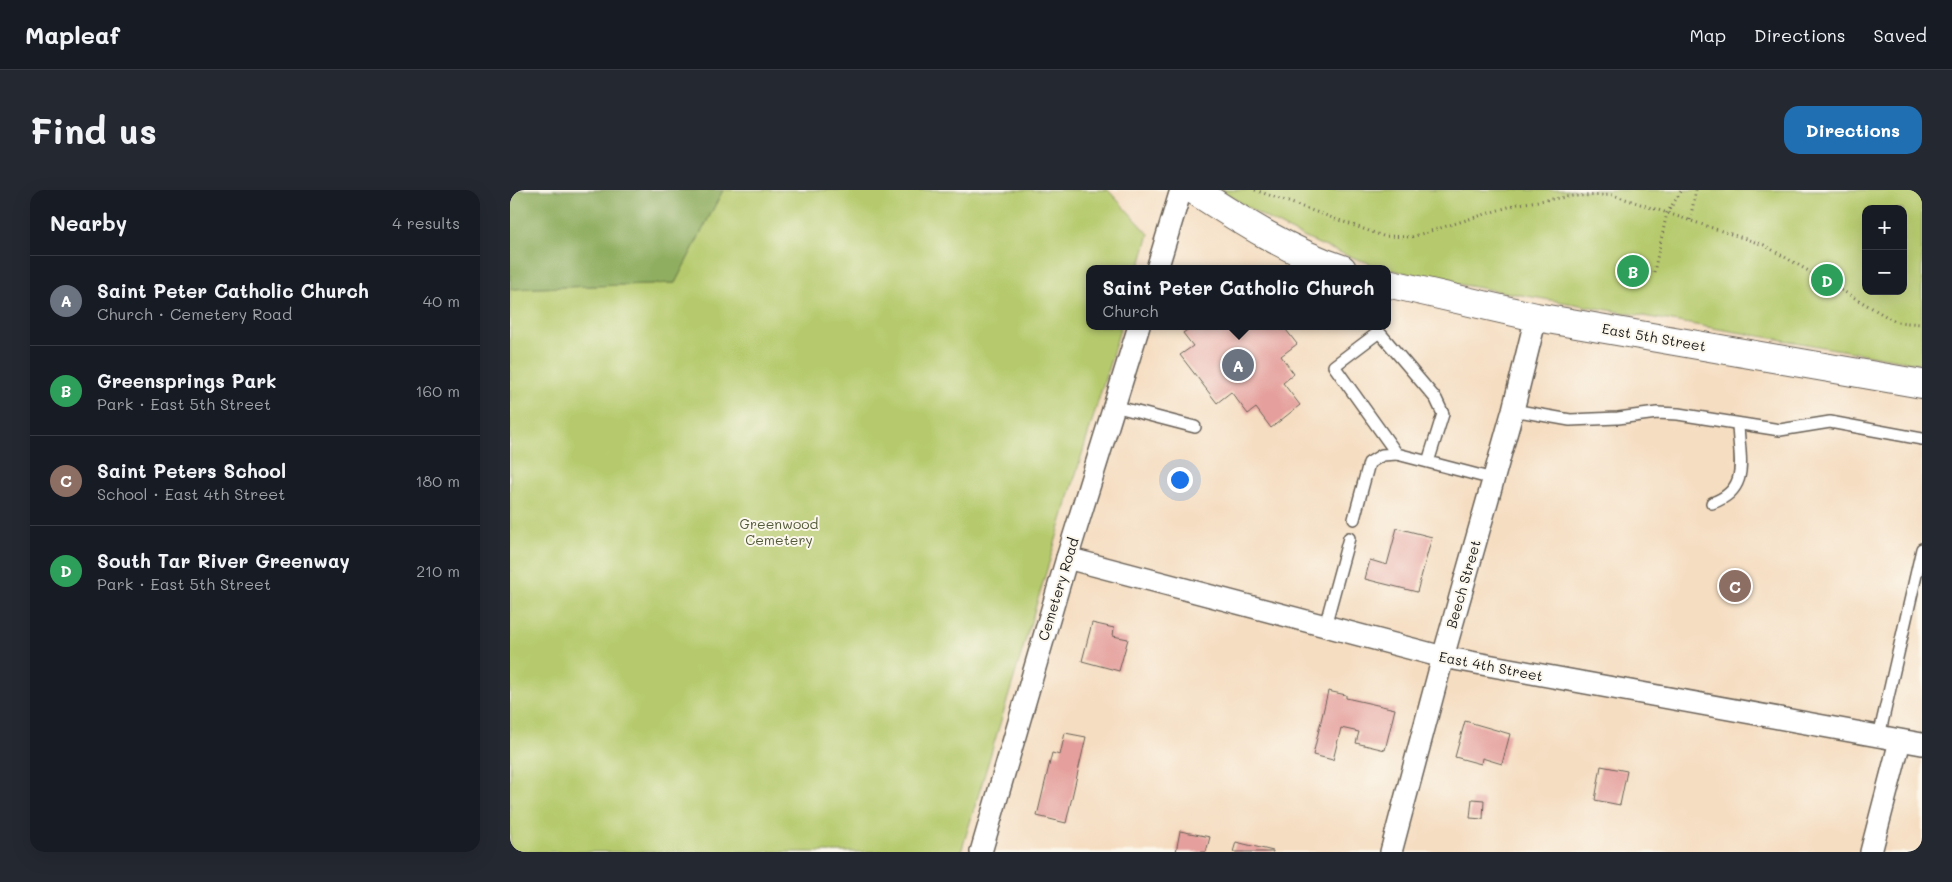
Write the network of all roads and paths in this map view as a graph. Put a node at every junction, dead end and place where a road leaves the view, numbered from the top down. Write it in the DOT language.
graph roads {
  1 [pos="1182,190"];
  2 [pos="1194,190"];
  3 [pos="1255,190"];
  4 [pos="1682,190"];
  5 [pos="1696,190"];
  6 [pos="1667,213"];
  7 [pos="1690,220"];
  8 [pos="1158,265"];
  9 [pos="1333,265"];
  10 [pos="1654,272"];
  11 [pos="1391,284"];
  12 [pos="1536,317"];
  13 [pos="1922,324"];
  14 [pos="1138,330"];
  15 [pos="1922,384"];
  16 [pos="1114,406"];
  17 [pos="1513,410"];
  18 [pos="1738,424"];
  19 [pos="1195,427"];
  20 [pos="1922,439"];
  21 [pos="1397,454"];
  22 [pos="1428,462"];
  23 [pos="1493,479"];
  24 [pos="1712,503"];
  25 [pos="1354,519"];
  26 [pos="1349,538"];
  27 [pos="1922,549"];
  28 [pos="1067,558"];
  29 [pos="1325,626"];
  30 [pos="1443,657"];
  31 [pos="1878,736"];
  32 [pos="1900,741"];
  33 [pos="1922,744"];
  34 [pos="981,852"];
  35 [pos="1391,852"];
  36 [pos="1871,852"];
  1 -- 8 [label="street"];
  2 -- 9 [label="main road"];
  3 -- 6 [label="path"];
  4 -- 6 [label="path"];
  5 -- 7 [label="path"];
  6 -- 7 [label="path"];
  6 -- 10 [label="path"];
  7 -- 13 [label="path"];
  11 -- 12 [label="main road, East 5th Street"];
  12 -- 15 [label="main road, East 5th Street"];
  12 -- 17 [label="street, Beech Street"];
  14 -- 16 [label="street, Cemetery Road"];
  16 -- 19 [label="lane"];
  16 -- 28 [label="street, Cemetery Road"];
  17 -- 18 [label="lane"];
  17 -- 23 [label="street, Beech Street"];
  18 -- 20 [label="lane"];
  18 -- 24 [label="lane"];
  21 -- 22 [label="lane"];
  21 -- 22 [label="lane"];
  21 -- 25 [label="lane"];
  22 -- 23 [label="lane"];
  23 -- 30 [label="street, Beech Street"];
  26 -- 29 [label="lane"];
  27 -- 31 [label="lane"];
  28 -- 29 [label="street, East 4th Street"];
  28 -- 34 [label="street, Cemetery Road"];
  29 -- 30 [label="street, East 4th Street"];
  30 -- 31 [label="street, East 4th Street"];
  30 -- 35 [label="street, Beech Street"];
  31 -- 32 [label="street, East 4th Street"];
  32 -- 33 [label="street, East 4th Street"];
  32 -- 36 [label="street"];
}
